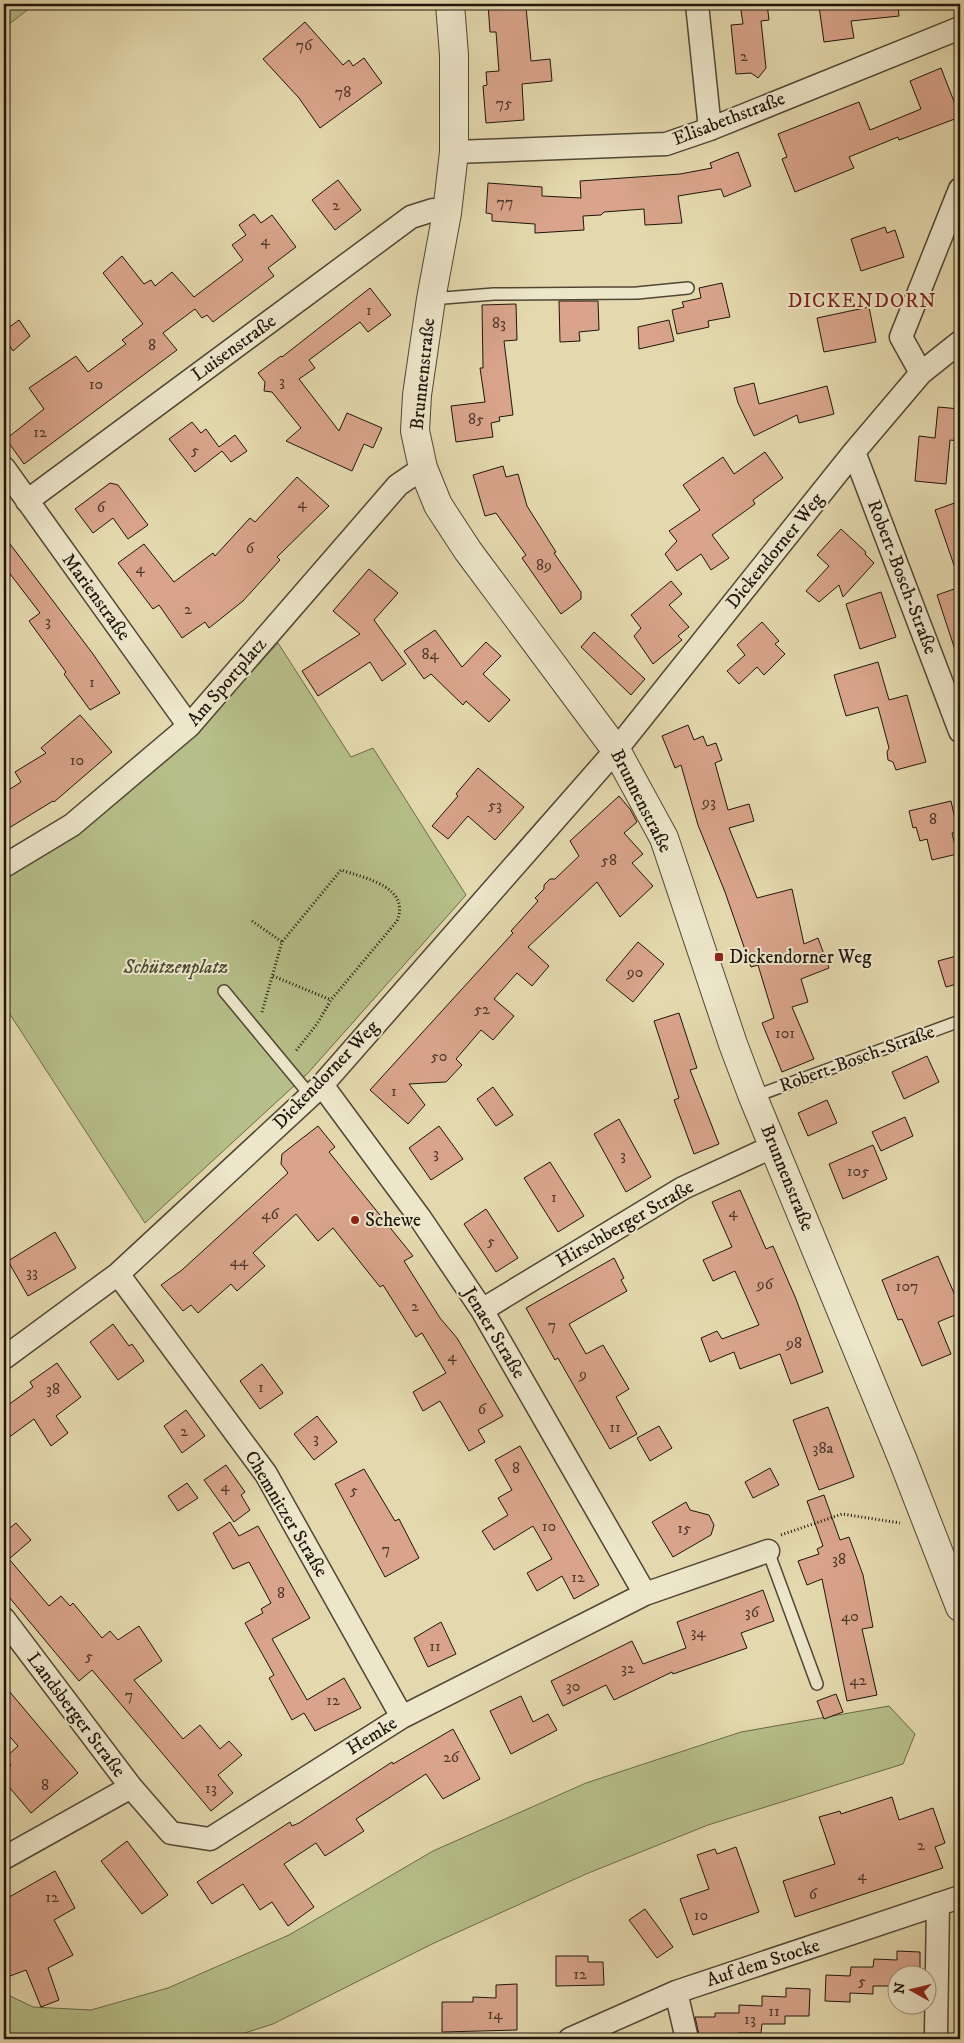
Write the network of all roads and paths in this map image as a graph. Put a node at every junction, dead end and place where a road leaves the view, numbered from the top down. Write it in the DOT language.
graph roads {
  1 [pos="375,4"];
  2 [pos="403,4"];
  3 [pos="450,4"];
  4 [pos="697,4"];
  5 [pos="960,28"];
  6 [pos="710,129"];
  7 [pos="454,152"];
  8 [pos="960,190"];
  9 [pos="447,212"];
  10 [pos="688,288"];
  11 [pos="431,299"];
  12 [pos="960,342"];
  13 [pos="921,373"];
  14 [pos="854,452"];
  15 [pos="4,468"];
  16 [pos="423,468"];
  17 [pos="27,500"];
  18 [pos="189,726"];
  19 [pos="960,731"];
  20 [pos="616,750"];
  21 [pos="4,866"];
  22 [pos="252,921"];
  23 [pos="282,942"];
  24 [pos="273,976"];
  25 [pos="224,991"];
  26 [pos="332,1000"];
  27 [pos="960,1021"];
  28 [pos="257,1031"];
  29 [pos="285,1064"];
  30 [pos="316,1090"];
  31 [pos="753,1097"];
  32 [pos="774,1146"];
  33 [pos="118,1274"];
  34 [pos="482,1310"];
  35 [pos="4,1358"];
  36 [pos="928,1527"];
  37 [pos="768,1551"];
  38 [pos="645,1594"];
  39 [pos="960,1607"];
  40 [pos="4,1619"];
  41 [pos="817,1684"];
  42 [pos="402,1717"];
  43 [pos="131,1787"];
  44 [pos="4,1858"];
  45 [pos="960,1897"];
  46 [pos="938,1904"];
  47 [pos="676,1992"];
  48 [pos="570,2039"];
  49 [pos="687,2039"];
  50 [pos="938,2039"];
  1 -- 2 [label="path"];
  3 -- 7 [label="street, Brunnenstraße"];
  4 -- 6 [label="street"];
  5 -- 6 [label="street, Elisabethstraße"];
  6 -- 7 [label="street, Elisabethstraße"];
  7 -- 9 [label="street, Brunnenstraße"];
  8 -- 13 [label="street"];
  9 -- 11 [label="street, Brunnenstraße"];
  9 -- 17 [label="street, Luisenstraße"];
  10 -- 11 [label="lane"];
  11 -- 16 [label="street, Brunnenstraße"];
  12 -- 13 [label="street, Dickendorner Weg"];
  13 -- 14 [label="street, Dickendorner Weg"];
  14 -- 19 [label="street, Robert-Bosch-Straße"];
  14 -- 20 [label="street, Dickendorner Weg"];
  15 -- 17 [label="street, Marienstraße"];
  16 -- 18 [label="street, Am Sportplatz"];
  16 -- 20 [label="street, Brunnenstraße"];
  17 -- 18 [label="street, Marienstraße"];
  18 -- 21 [label="street, Am Sportplatz"];
  20 -- 30 [label="street, Dickendorner Weg"];
  20 -- 31 [label="street, Brunnenstraße"];
  22 -- 23 [label="path"];
  23 -- 24 [label="path"];
  23 -- 26 [label="path"];
  24 -- 26 [label="path"];
  24 -- 28 [label="path"];
  25 -- 28 [label="lane"];
  26 -- 29 [label="path"];
  27 -- 31 [label="lane, Robert-Bosch-Straße"];
  28 -- 29 [label="lane"];
  29 -- 30 [label="lane"];
  30 -- 33 [label="street, Dickendorner Weg"];
  30 -- 34 [label="street, Jenaer Straße"];
  31 -- 32 [label="street, Brunnenstraße"];
  32 -- 34 [label="street, Hirschberger Straße"];
  32 -- 36 [label="street, Brunnenstraße"];
  33 -- 35 [label="street, Dickendorner Weg"];
  33 -- 42 [label="street, Chemnitzer Straße"];
  34 -- 38 [label="street, Jenaer Straße"];
  36 -- 37 [label="path"];
  36 -- 39 [label="street, Brunnenstraße"];
  37 -- 38 [label="street, Hemke"];
  37 -- 41 [label="lane"];
  38 -- 42 [label="street, Hemke"];
  40 -- 43 [label="street, Landsberger Straße"];
  42 -- 43 [label="street, Hemke"];
  43 -- 44 [label="street"];
  45 -- 46 [label="street, Auf dem Stocke"];
  46 -- 47 [label="street, Auf dem Stocke"];
  46 -- 50 [label="street"];
  47 -- 48 [label="street, Auf dem Stocke"];
  47 -- 49 [label="street"];
}
